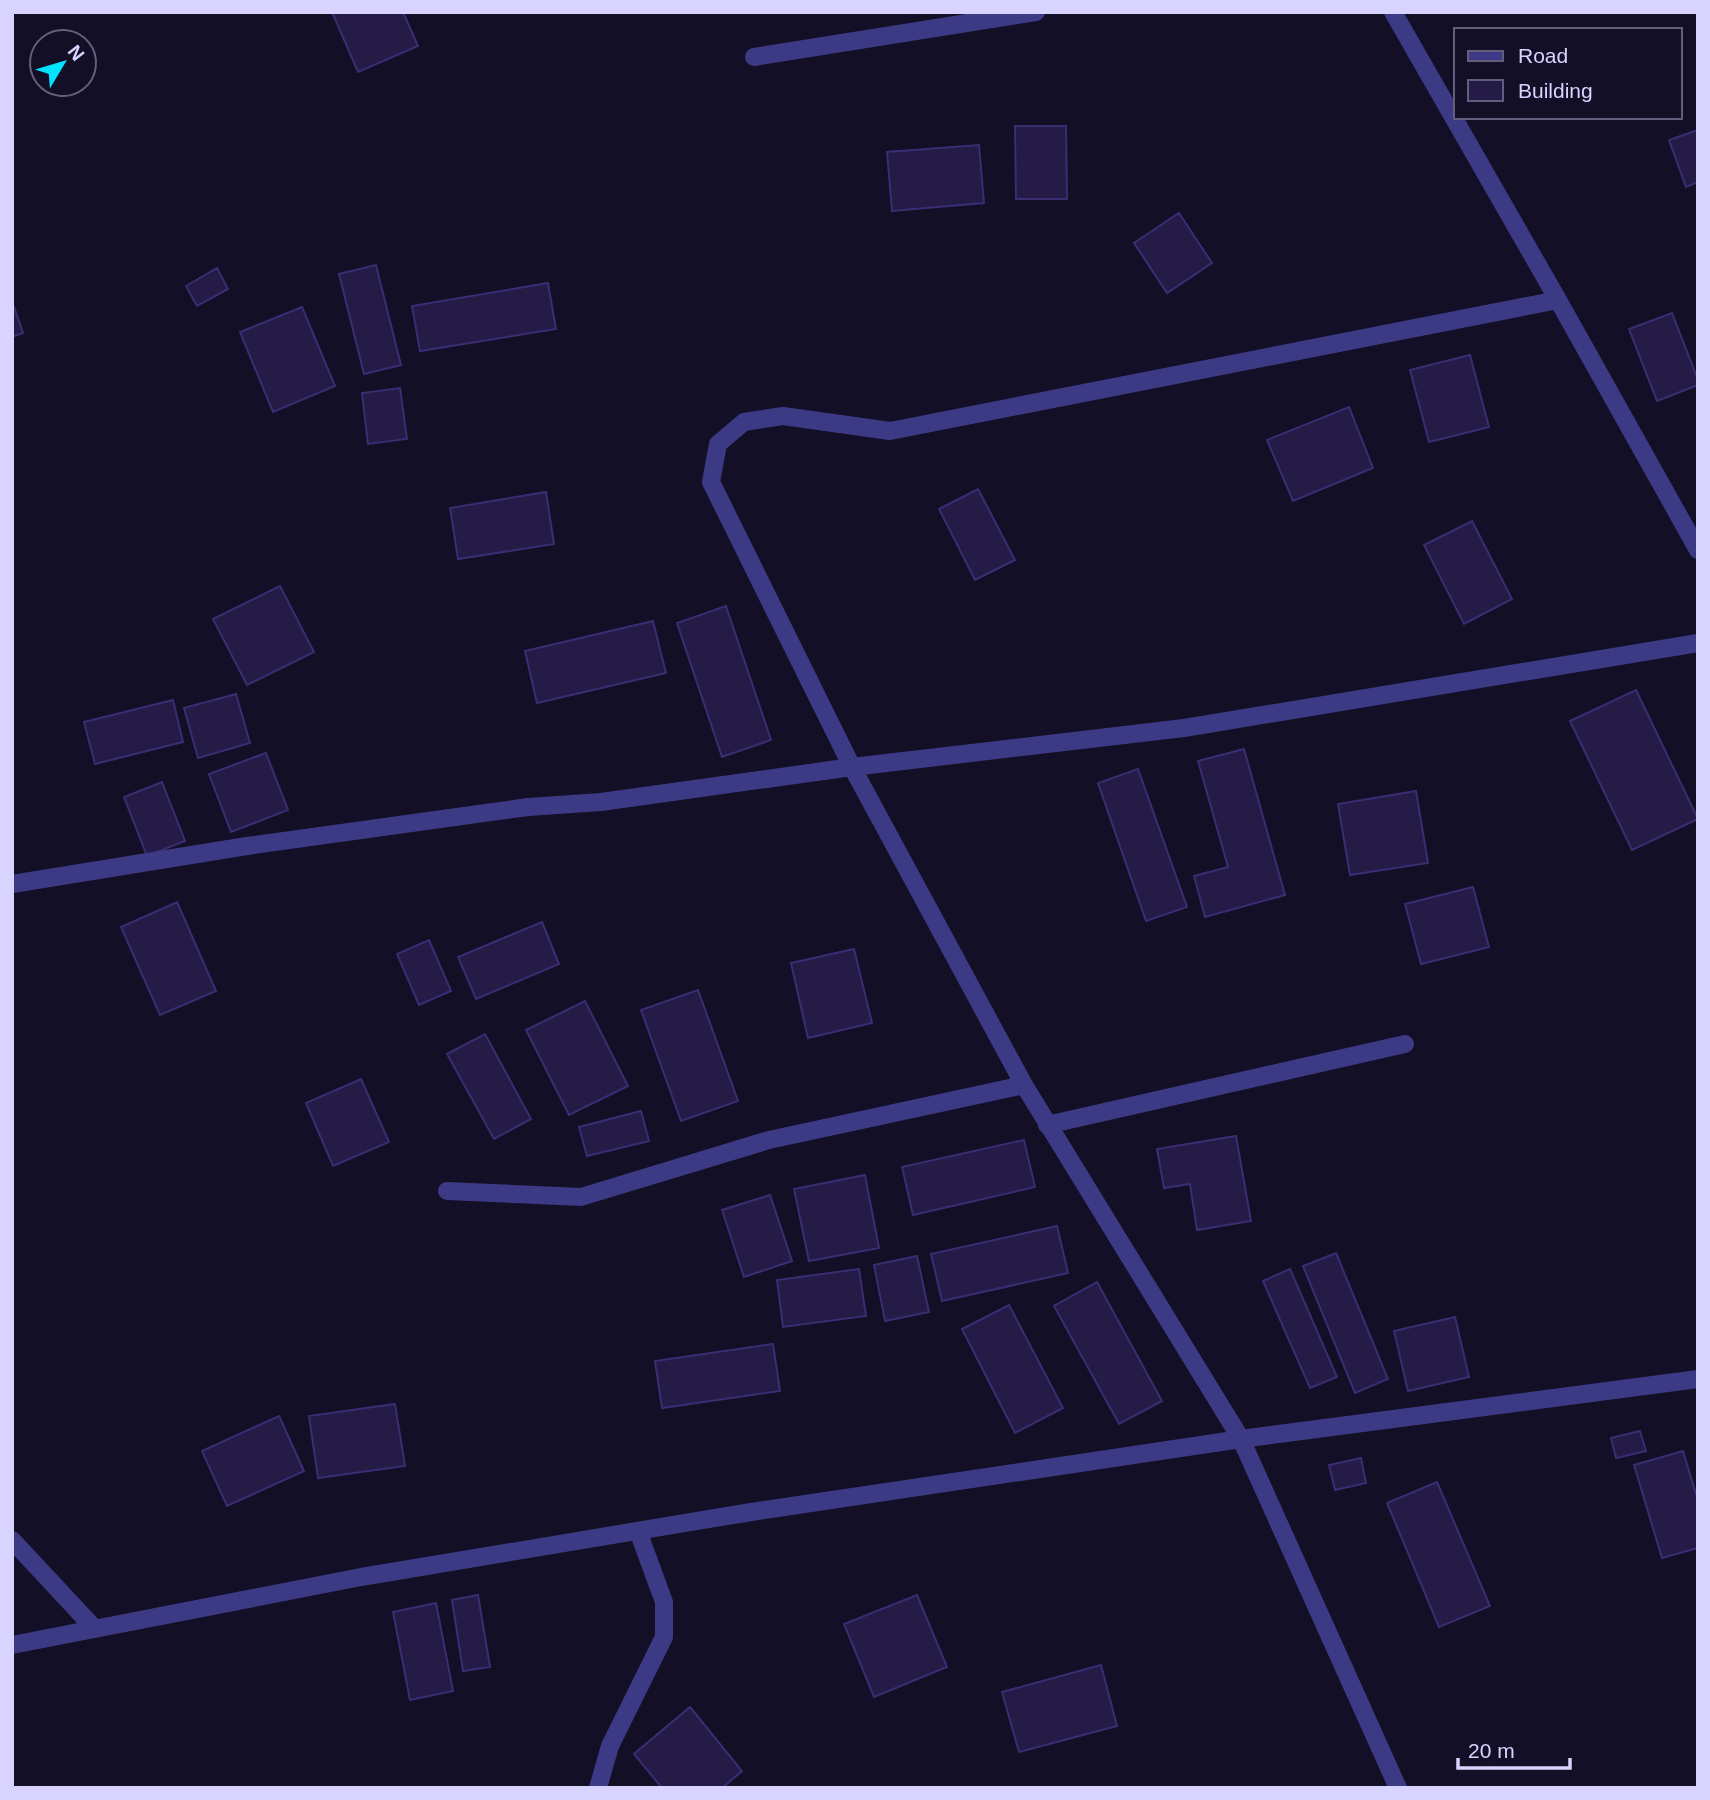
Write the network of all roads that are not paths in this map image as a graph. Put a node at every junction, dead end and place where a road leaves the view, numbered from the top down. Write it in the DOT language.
graph roads {
  1 [pos="1036,12"];
  2 [pos="1393,12"];
  3 [pos="754,57"];
  4 [pos="1454,118"];
  5 [pos="1454,119"];
  6 [pos="1558,300"];
  7 [pos="1698,550"];
  8 [pos="1698,643"];
  9 [pos="852,767"];
  10 [pos="12,884"];
  11 [pos="1405,1044"];
  12 [pos="1024,1085"];
  13 [pos="1047,1125"];
  14 [pos="447,1191"];
  15 [pos="1698,1379"];
  16 [pos="1241,1439"];
  17 [pos="638,1531"];
  18 [pos="12,1540"];
  19 [pos="95,1629"];
  20 [pos="12,1645"];
  21 [pos="598,1788"];
  22 [pos="1398,1788"];
  1 -- 3 [label="street"];
  2 -- 4 [label="street"];
  5 -- 6 [label="street"];
  6 -- 7 [label="street"];
  6 -- 9 [label="street"];
  8 -- 9 [label="street"];
  9 -- 10 [label="street"];
  9 -- 12 [label="street"];
  11 -- 13 [label="street"];
  12 -- 13 [label="street"];
  12 -- 14 [label="street"];
  13 -- 16 [label="street"];
  15 -- 16 [label="street"];
  16 -- 17 [label="street"];
  16 -- 22 [label="street"];
  17 -- 19 [label="street"];
  17 -- 21 [label="street"];
  18 -- 19 [label="street"];
  19 -- 20 [label="street"];
}
